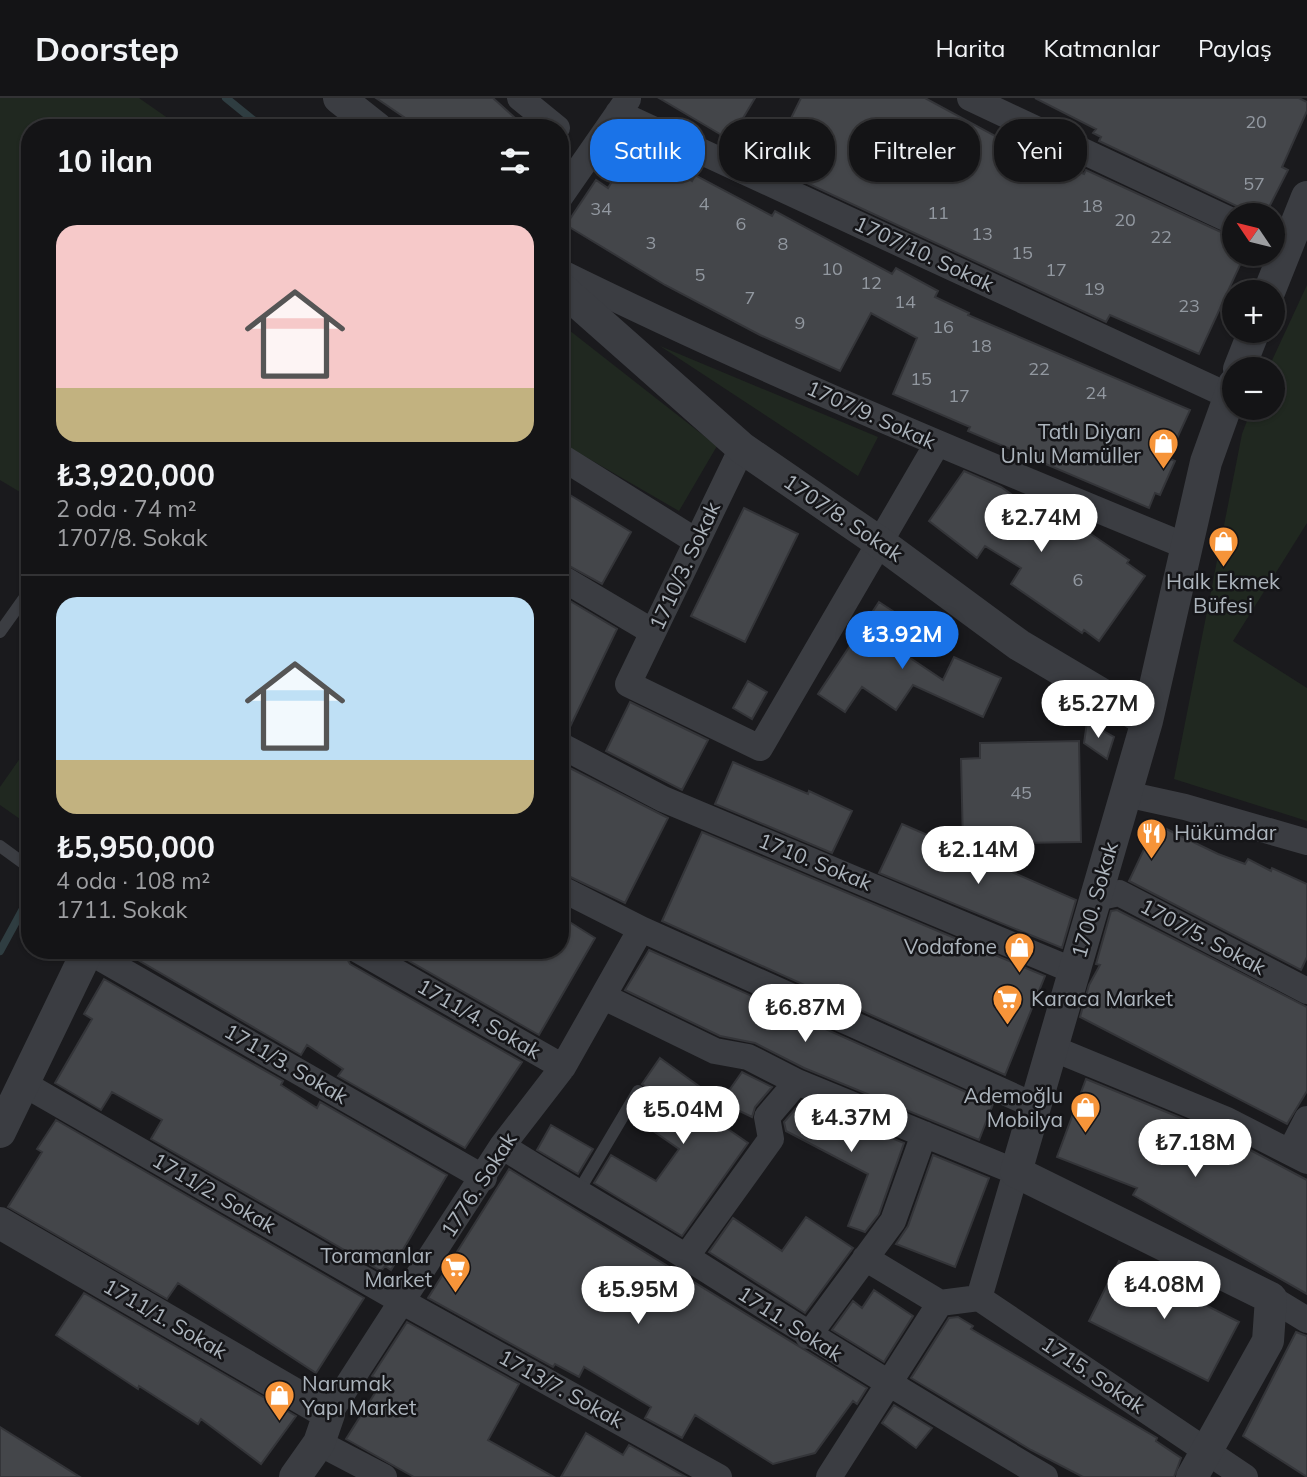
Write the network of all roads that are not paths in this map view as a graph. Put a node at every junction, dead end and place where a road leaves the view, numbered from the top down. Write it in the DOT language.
graph roads {
  1 [pos="339,98"];
  2 [pos="520,98"];
  3 [pos="970,98"];
  4 [pos="624,105"];
  5 [pos="365,119"];
  6 [pos="546,119"];
  7 [pos="569,137"];
  8 [pos="589,153"];
  9 [pos="569,183"];
  10 [pos="1307,197"];
  11 [pos="1222,216"];
  12 [pos="1285,233"];
  13 [pos="569,276"];
  14 [pos="569,295"];
  15 [pos="1222,378"];
  16 [pos="1222,417"];
  17 [pos="937,444"];
  18 [pos="742,448"];
  19 [pos="569,462"];
  20 [pos="696,541"];
  21 [pos="880,542"];
  22 [pos="1188,547"];
  23 [pos="569,582"];
  24 [pos="21,603"];
  25 [pos="0,632"];
  26 [pos="653,632"];
  27 [pos="1147,721"];
  28 [pos="569,750"];
  29 [pos="1126,794"];
  30 [pos="1307,842"];
  31 [pos="0,846"];
  32 [pos="21,861"];
  33 [pos="569,893"];
  34 [pos="1096,898"];
  35 [pos="641,929"];
  36 [pos="84,959"];
  37 [pos="102,959"];
  38 [pos="374,959"];
  39 [pos="1074,971"];
  40 [pos="1307,992"];
  41 [pos="604,997"];
  42 [pos="1052,1048"];
  43 [pos="563,1067"];
  44 [pos="797,1082"];
  45 [pos="24,1084"];
  46 [pos="638,1091"];
  47 [pos="1035,1106"];
  48 [pos="1307,1119"];
  49 [pos="0,1132"];
  50 [pos="924,1135"];
  51 [pos="502,1146"];
  52 [pos="1298,1156"];
  53 [pos="1016,1172"];
  54 [pos="484,1178"];
  55 [pos="577,1194"];
  56 [pos="0,1223"];
  57 [pos="686,1257"];
  58 [pos="866,1258"];
  59 [pos="979,1298"];
  60 [pos="1270,1298"];
  61 [pos="403,1302"];
  62 [pos="940,1303"];
  63 [pos="1307,1320"];
  64 [pos="808,1336"];
  65 [pos="890,1386"];
  66 [pos="324,1428"];
  67 [pos="1200,1465"];
  68 [pos="295,1477"];
  69 [pos="384,1477"];
  70 [pos="719,1477"];
  71 [pos="829,1477"];
  72 [pos="1045,1477"];
  73 [pos="1245,1477"];
  1 -- 5 [label="street"];
  2 -- 6 [label="street"];
  3 -- 11 [label="street"];
  4 -- 8 [label="street"];
  4 -- 15 [label="street, 1707/10. Sokak"];
  7 -- 8 [label="street"];
  8 -- 9 [label="street"];
  10 -- 12 [label="street"];
  13 -- 17 [label="street, 1707/9. Sokak"];
  14 -- 18 [label="street, 1707/8. Sokak"];
  16 -- 22 [label="street, 1700. Sokak"];
  17 -- 21 [label="street"];
  17 -- 22 [label="street, 1707/9. Sokak"];
  18 -- 20 [label="street, 1710/3. Sokak"];
  18 -- 21 [label="street, 1707/8. Sokak"];
  19 -- 20 [label="street"];
  20 -- 26 [label="street, 1710/3. Sokak"];
  21 -- 26 [label="street, 1710/3. Sokak"];
  21 -- 27 [label="street, 1707/8. Sokak"];
  22 -- 27 [label="street, 1700. Sokak"];
  23 -- 26 [label="street"];
  24 -- 25 [label="lane"];
  27 -- 29 [label="street, 1700. Sokak"];
  28 -- 39 [label="street, 1710. Sokak"];
  29 -- 30 [label="street"];
  29 -- 34 [label="street, 1700. Sokak"];
  31 -- 32 [label="lane"];
  33 -- 35 [label="street"];
  34 -- 39 [label="street, 1700. Sokak"];
  34 -- 40 [label="street, 1707/5. Sokak"];
  35 -- 41 [label="street, 1776. Sokak"];
  35 -- 47 [label="street"];
  36 -- 45 [label="street"];
  37 -- 54 [label="street, 1711/3. Sokak"];
  38 -- 43 [label="street, 1711/4. Sokak"];
  39 -- 42 [label="street, 1700. Sokak"];
  41 -- 43 [label="street, 1776. Sokak"];
  41 -- 44 [label="street"];
  42 -- 47 [label="street, 1700. Sokak"];
  42 -- 52 [label="street"];
  43 -- 51 [label="street, 1776. Sokak"];
  44 -- 50 [label="street"];
  44 -- 57 [label="street"];
  45 -- 49 [label="street"];
  45 -- 61 [label="street, 1711/2. Sokak"];
  46 -- 55 [label="lane"];
  47 -- 53 [label="street, 1700. Sokak"];
  48 -- 52 [label="street"];
  50 -- 53 [label="street"];
  50 -- 58 [label="street"];
  51 -- 54 [label="street, 1776. Sokak"];
  51 -- 55 [label="street, 1711. Sokak"];
  53 -- 59 [label="street, 1700. Sokak"];
  53 -- 60 [label="street"];
  54 -- 61 [label="street, 1776. Sokak"];
  55 -- 57 [label="street, 1711. Sokak"];
  56 -- 66 [label="street, 1711/1. Sokak"];
  57 -- 64 [label="street, 1711. Sokak"];
  58 -- 62 [label="street"];
  58 -- 64 [label="street"];
  59 -- 62 [label="street"];
  59 -- 67 [label="street, 1715. Sokak"];
  60 -- 63 [label="street"];
  60 -- 67 [label="street"];
  61 -- 66 [label="street, 1776. Sokak"];
  61 -- 70 [label="street, 1713/7. Sokak"];
  62 -- 65 [label="street"];
  64 -- 65 [label="street, 1711. Sokak"];
  65 -- 71 [label="street"];
  65 -- 72 [label="street, 1711. Sokak"];
  66 -- 68 [label="street, 1776. Sokak"];
  66 -- 69 [label="street"];
  67 -- 73 [label="street, 1715. Sokak"];
}
